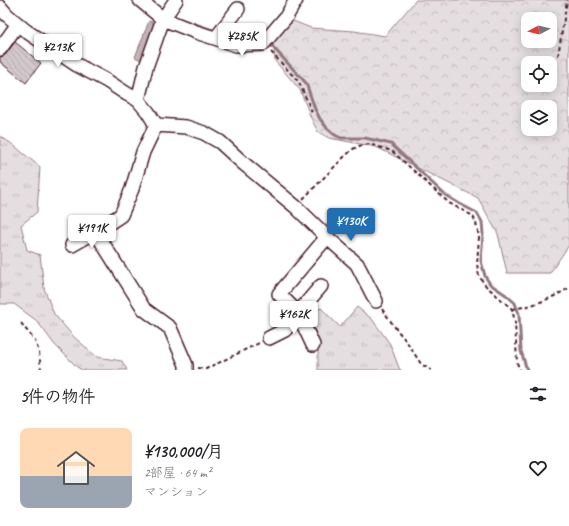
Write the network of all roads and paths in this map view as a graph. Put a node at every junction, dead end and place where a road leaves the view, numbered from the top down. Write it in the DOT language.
graph roads {
  1 [pos="140,0"];
  2 [pos="176,0"];
  3 [pos="296,0"];
  4 [pos="567,0"];
  5 [pos="0,8"];
  6 [pos="238,9"];
  7 [pos="163,19"];
  8 [pos="18,24"];
  9 [pos="216,38"];
  10 [pos="263,44"];
  11 [pos="0,48"];
  12 [pos="558,56"];
  13 [pos="138,100"];
  14 [pos="312,112"];
  15 [pos="156,125"];
  16 [pos="296,207"];
  17 [pos="100,229"];
  18 [pos="327,237"];
  19 [pos="72,245"];
  20 [pos="321,286"];
  21 [pos="569,288"];
  22 [pos="376,301"];
  23 [pos="512,309"];
  24 [pos="298,313"];
  25 [pos="21,323"];
  26 [pos="269,338"];
  27 [pos="313,345"];
  28 [pos="186,368"];
  29 [pos="41,370"];
  30 [pos="431,370"];
  31 [pos="520,370"];
  1 -- 7 [label="street"];
  2 -- 7 [label="street"];
  3 -- 10 [label="street"];
  4 -- 12 [label="path"];
  5 -- 8 [label="street"];
  6 -- 9 [label="street"];
  7 -- 9 [label="street"];
  7 -- 13 [label="street"];
  8 -- 11 [label="street"];
  8 -- 13 [label="street"];
  9 -- 10 [label="street"];
  10 -- 14 [label="path"];
  13 -- 15 [label="street"];
  15 -- 16 [label="street"];
  15 -- 17 [label="street"];
  16 -- 18 [label="street"];
  16 -- 23 [label="path"];
  17 -- 19 [label="street"];
  17 -- 28 [label="street"];
  18 -- 22 [label="street"];
  18 -- 24 [label="street"];
  20 -- 24 [label="street"];
  21 -- 23 [label="path"];
  22 -- 30 [label="path"];
  23 -- 31 [label="path"];
  24 -- 26 [label="street"];
  24 -- 27 [label="street"];
  25 -- 29 [label="path"];
  26 -- 28 [label="path"];
}
